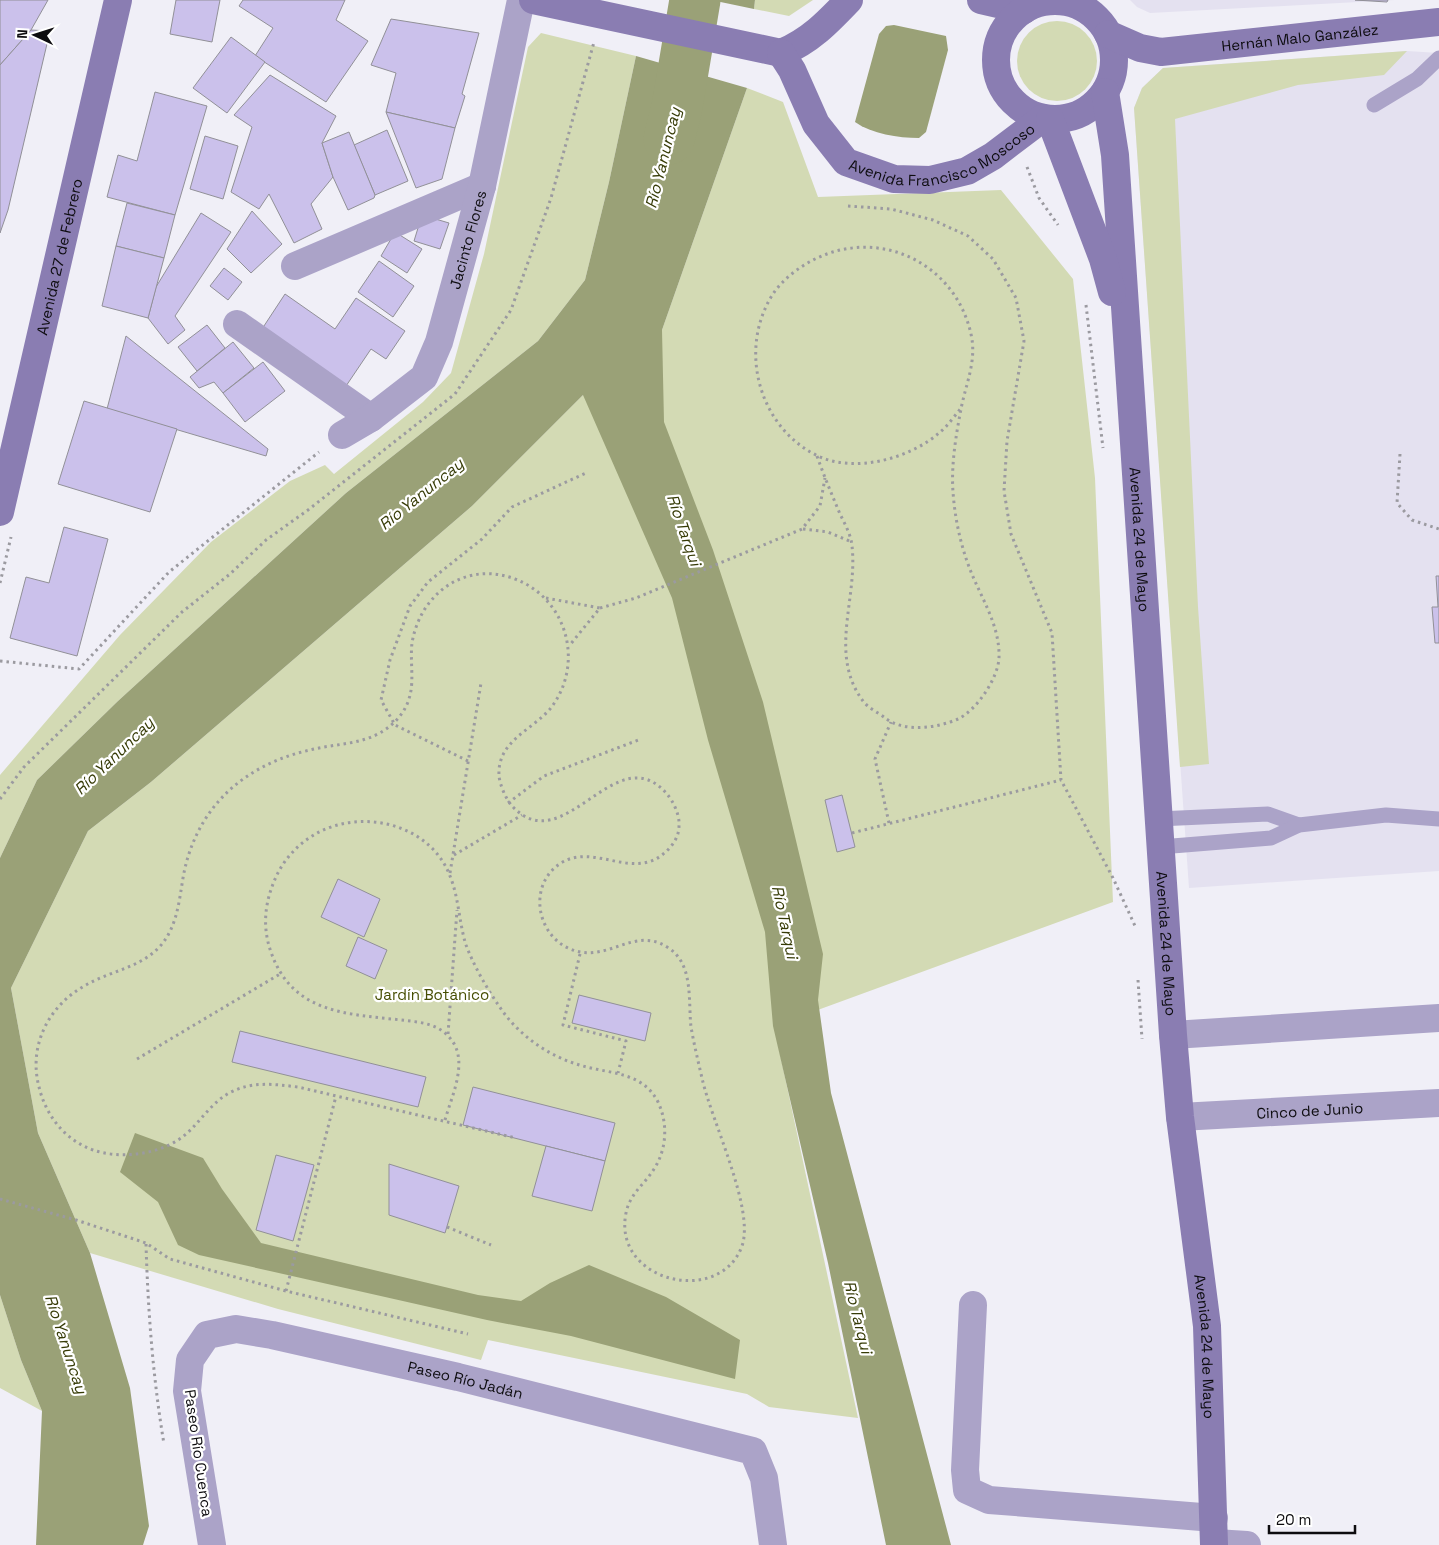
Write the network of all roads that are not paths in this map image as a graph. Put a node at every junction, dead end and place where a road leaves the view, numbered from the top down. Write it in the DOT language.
graph roads {
  1 [pos="118,0"];
  2 [pos="521,0"];
  3 [pos="533,0"];
  4 [pos="849,0"];
  5 [pos="981,0"];
  6 [pos="1030,5"];
  7 [pos="1103,19"];
  8 [pos="1439,22"];
  9 [pos="1161,52"];
  10 [pos="781,53"];
  11 [pos="1439,58"];
  12 [pos="1107,88"];
  13 [pos="1374,105"];
  14 [pos="1047,119"];
  15 [pos="482,186"];
  16 [pos="295,266"];
  17 [pos="237,324"];
  18 [pos="1126,342"];
  19 [pos="371,418"];
  20 [pos="342,435"];
  21 [pos="5,467"];
  22 [pos="0,512"];
  23 [pos="1158,818"];
  24 [pos="1439,818"];
  25 [pos="1299,825"];
  26 [pos="1160,847"];
  27 [pos="1439,1018"];
  28 [pos="1172,1036"];
  29 [pos="1439,1103"];
  30 [pos="1180,1117"];
  31 [pos="973,1305"];
  32 [pos="190,1360"];
  33 [pos="1214,1535"];
  34 [pos="212,1545"];
  35 [pos="773,1545"];
  36 [pos="1247,1545"];
  1 -- 21 [label="main road, Avenida 27 de Febrero"];
  2 -- 15 [label="street, Jacinto Flores"];
  3 -- 10 [label="main road"];
  4 -- 10 [label="main road"];
  5 -- 6 [label="main road"];
  6 -- 7 [label="main road"];
  6 -- 14 [label="main road"];
  7 -- 9 [label="main road, Hernán Malo Ganzález"];
  7 -- 12 [label="main road"];
  8 -- 9 [label="main road, Hernán Malo Ganzález"];
  9 -- 12 [label="main road, Hernán Malo Ganzález"];
  10 -- 14 [label="main road, Avenida Francisco Moscoso"];
  11 -- 13 [label="lane"];
  12 -- 14 [label="main road"];
  12 -- 18 [label="main road, Avenida 24 de Mayo"];
  14 -- 18 [label="main road, Avenida 24 de Mayo"];
  15 -- 16 [label="street"];
  15 -- 19 [label="street, Jacinto Flores"];
  17 -- 19 [label="street"];
  18 -- 23 [label="main road, Avenida 24 de Mayo"];
  19 -- 20 [label="street, Jacinto Flores"];
  21 -- 22 [label="main road, Avenida 27 de Febrero"];
  23 -- 25 [label="lane"];
  23 -- 26 [label="main road, Avenida 24 de Mayo"];
  24 -- 25 [label="lane"];
  25 -- 26 [label="lane"];
  26 -- 28 [label="main road, Avenida 24 de Mayo"];
  27 -- 28 [label="street"];
  28 -- 30 [label="main road, Avenida 24 de Mayo"];
  29 -- 30 [label="street, Cinco de Junio"];
  30 -- 33 [label="main road, Avenida 24 de Mayo"];
  31 -- 33 [label="street"];
  32 -- 34 [label="street, Paseo Río Cuenca"];
  32 -- 35 [label="street, Paseo Río Jadán"];
  33 -- 36 [label="street"];
}
